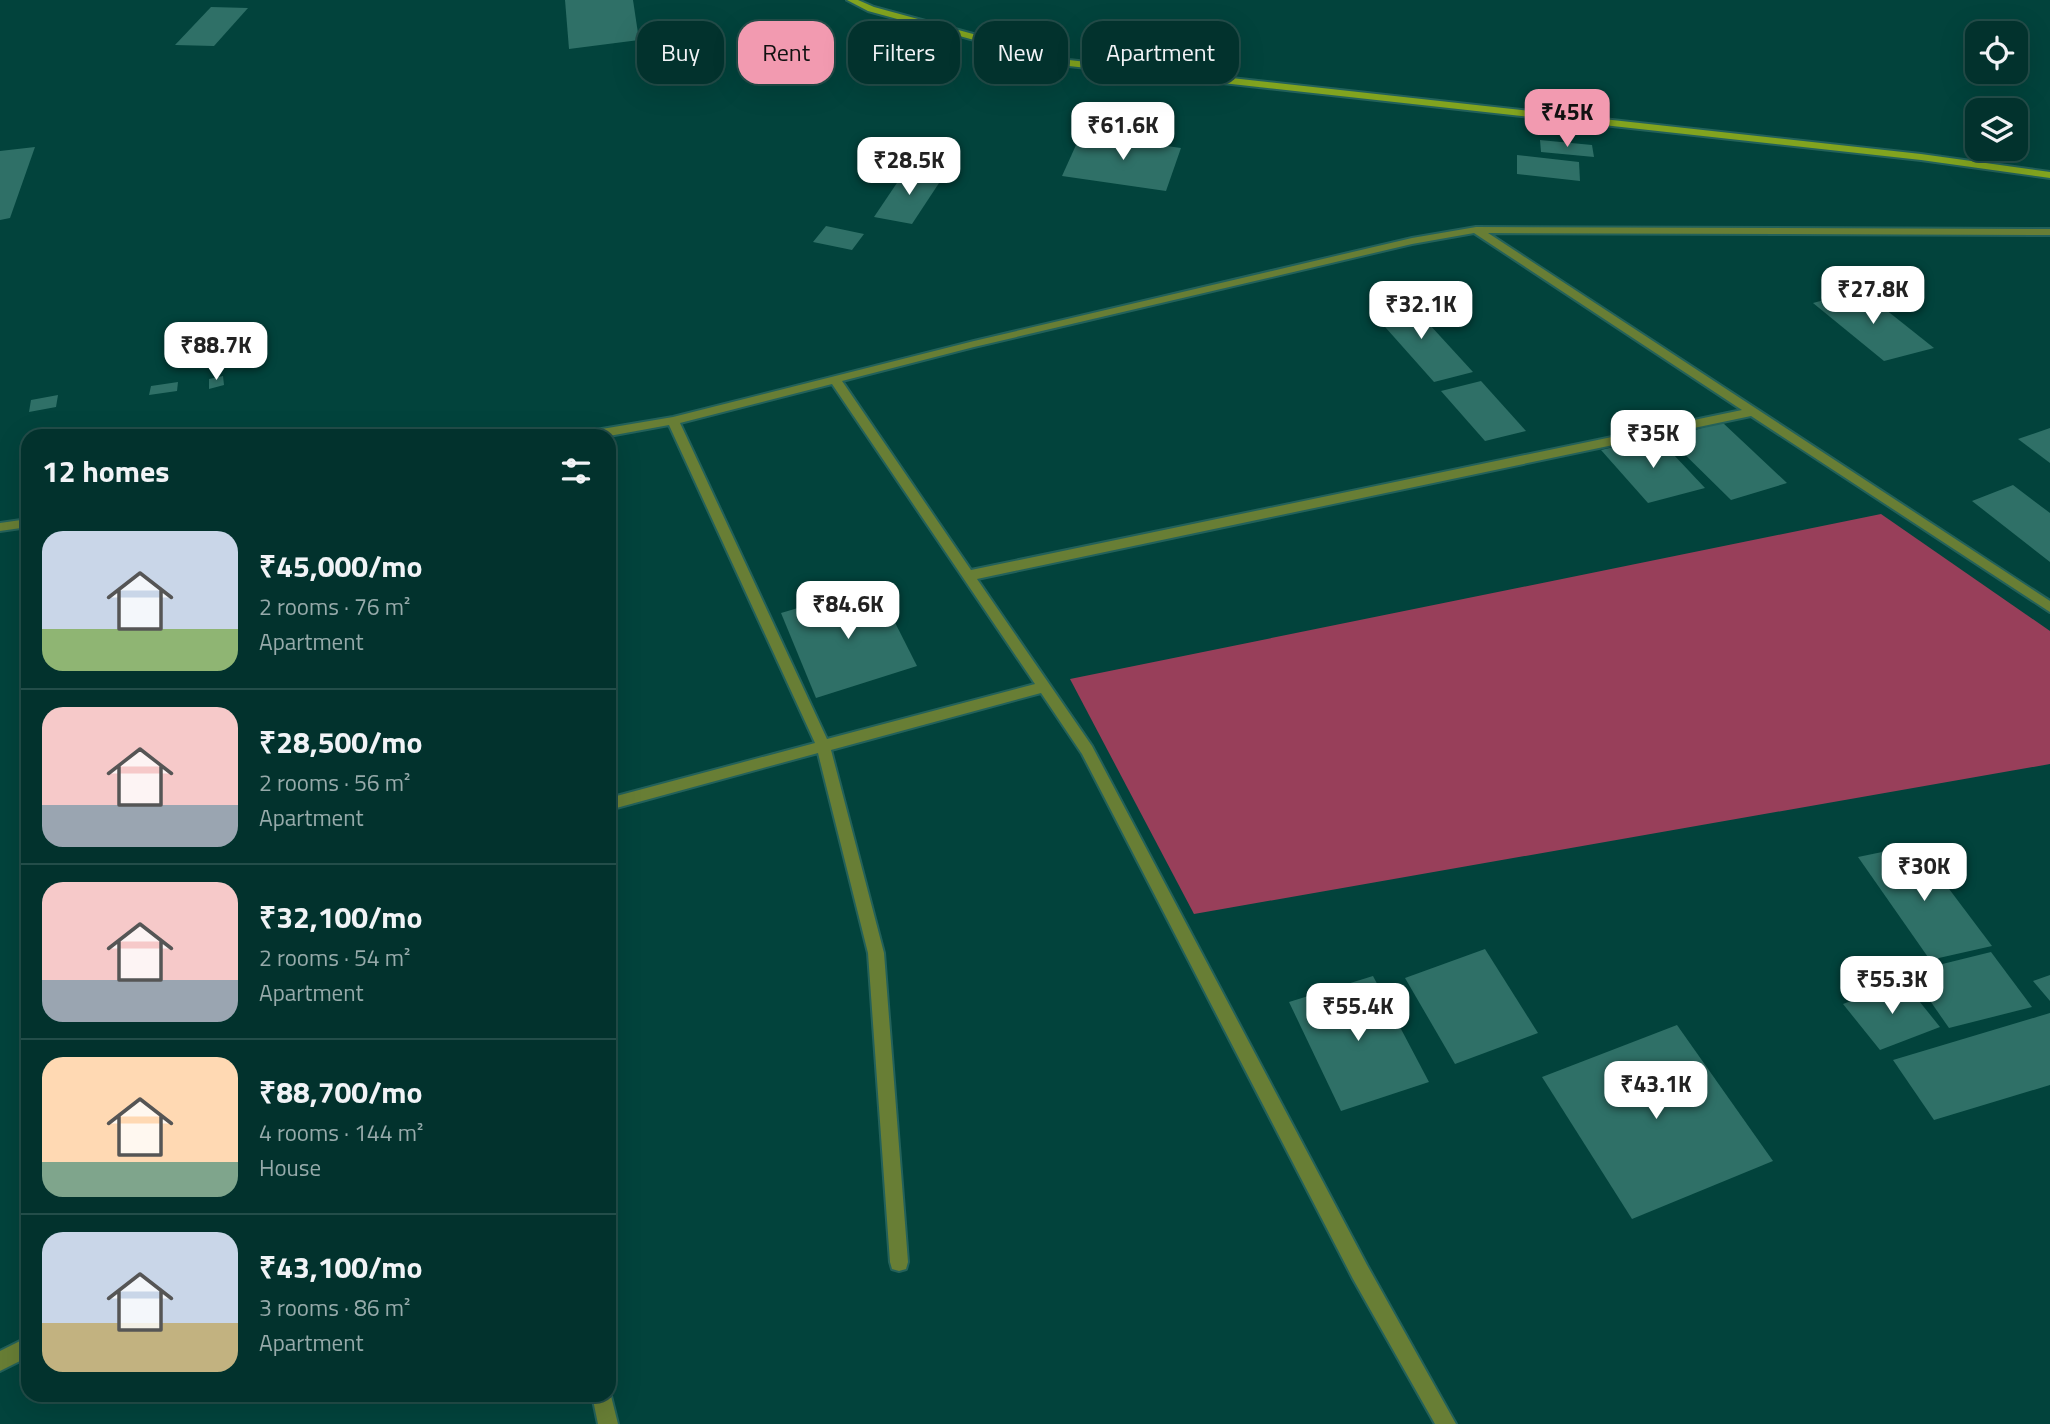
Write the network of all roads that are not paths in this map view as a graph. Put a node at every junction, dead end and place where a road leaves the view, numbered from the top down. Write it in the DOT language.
graph roads {
  1 [pos="851,0"];
  2 [pos="2050,175"];
  3 [pos="1475,230"];
  4 [pos="2050,232"];
  5 [pos="835,380"];
  6 [pos="1751,412"];
  7 [pos="673,421"];
  8 [pos="616,431"];
  9 [pos="21,524"];
  10 [pos="0,527"];
  11 [pos="967,576"];
  12 [pos="2050,607"];
  13 [pos="1043,687"];
  14 [pos="823,746"];
  15 [pos="616,802"];
  16 [pos="899,1262"];
  17 [pos="21,1350"];
  18 [pos="0,1361"];
  19 [pos="603,1402"];
  20 [pos="608,1424"];
  21 [pos="1446,1424"];
  1 -- 2 [label="street"];
  3 -- 4 [label="street"];
  3 -- 5 [label="street"];
  3 -- 6 [label="street"];
  5 -- 7 [label="street"];
  5 -- 11 [label="street"];
  6 -- 11 [label="street"];
  6 -- 12 [label="street"];
  7 -- 8 [label="street"];
  7 -- 14 [label="street"];
  9 -- 10 [label="street"];
  11 -- 13 [label="street"];
  13 -- 14 [label="street"];
  13 -- 21 [label="street"];
  14 -- 15 [label="street"];
  14 -- 16 [label="street"];
  17 -- 18 [label="street"];
  19 -- 20 [label="street"];
}
